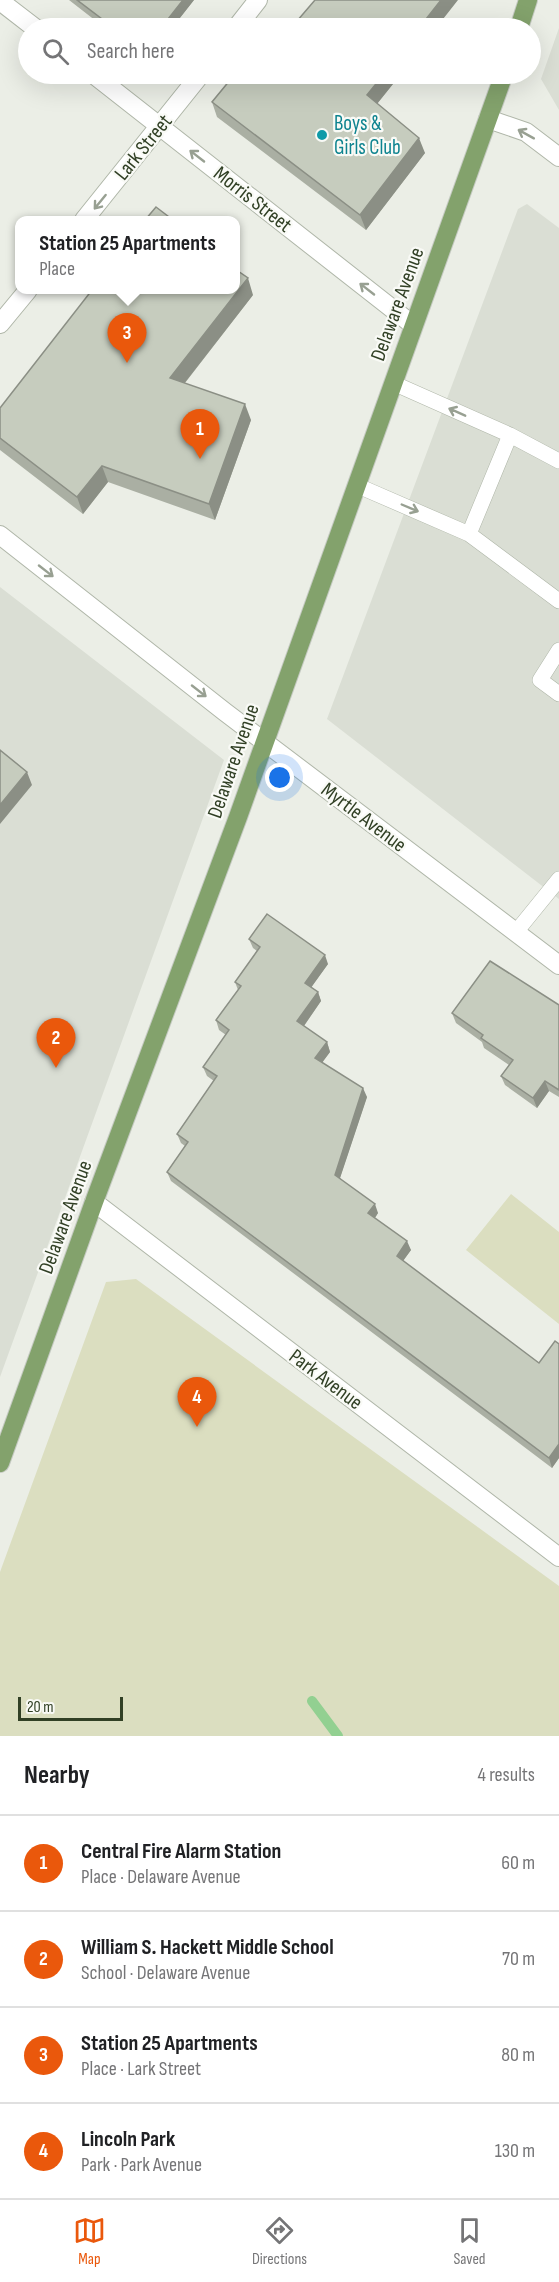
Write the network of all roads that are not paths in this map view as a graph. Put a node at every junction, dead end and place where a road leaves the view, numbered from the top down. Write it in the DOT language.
graph roads {
  1 [pos="258,0"];
  2 [pos="528,0"];
  3 [pos="0,1"];
  4 [pos="22,18"];
  5 [pos="244,18"];
  6 [pos="522,18"];
  7 [pos="106,84"];
  8 [pos="193,84"];
  9 [pos="500,84"];
  10 [pos="488,119"];
  11 [pos="160,127"];
  12 [pos="559,157"];
  13 [pos="87,216"];
  14 [pos="25,294"];
  15 [pos="0,324"];
  16 [pos="413,325"];
  17 [pos="393,383"];
  18 [pos="510,435"];
  19 [pos="559,461"];
  20 [pos="356,485"];
  21 [pos="469,534"];
  22 [pos="0,535"];
  23 [pos="559,602"];
  24 [pos="559,650"];
  25 [pos="559,694"];
  26 [pos="264,741"];
  27 [pos="559,879"];
  28 [pos="516,932"];
  29 [pos="559,965"];
  30 [pos="94,1202"];
  31 [pos="0,1462"];
  32 [pos="556,1548"];
  1 -- 5 [label="street"];
  2 -- 6 [label="main road"];
  3 -- 4 [label="street"];
  7 -- 11 [label="street, Morris Street"];
  8 -- 11 [label="street, Lark Street"];
  9 -- 10 [label="main road, Delaware Avenue"];
  12 -- 10 [label="street, one-way"];
  10 -- 16 [label="main road, Delaware Avenue"];
  11 -- 13 [label="street, Lark Street, one-way"];
  16 -- 11 [label="street, Morris Street, one-way"];
  14 -- 15 [label="street"];
  16 -- 17 [label="main road, Delaware Avenue"];
  18 -- 17 [label="lane, one-way"];
  17 -- 20 [label="main road, Delaware Avenue"];
  18 -- 19 [label="lane"];
  18 -- 21 [label="lane"];
  20 -- 21 [label="lane, one-way"];
  20 -- 26 [label="main road, Delaware Avenue"];
  21 -- 23 [label="lane"];
  22 -- 26 [label="street, Myrtle Avenue, one-way"];
  24 -- 25 [label="lane"];
  26 -- 28 [label="street, Myrtle Avenue"];
  26 -- 30 [label="main road, Delaware Avenue"];
  27 -- 28 [label="lane"];
  28 -- 29 [label="street, Myrtle Avenue"];
  30 -- 31 [label="main road, Delaware Avenue"];
  30 -- 32 [label="street, Park Avenue"];
}
